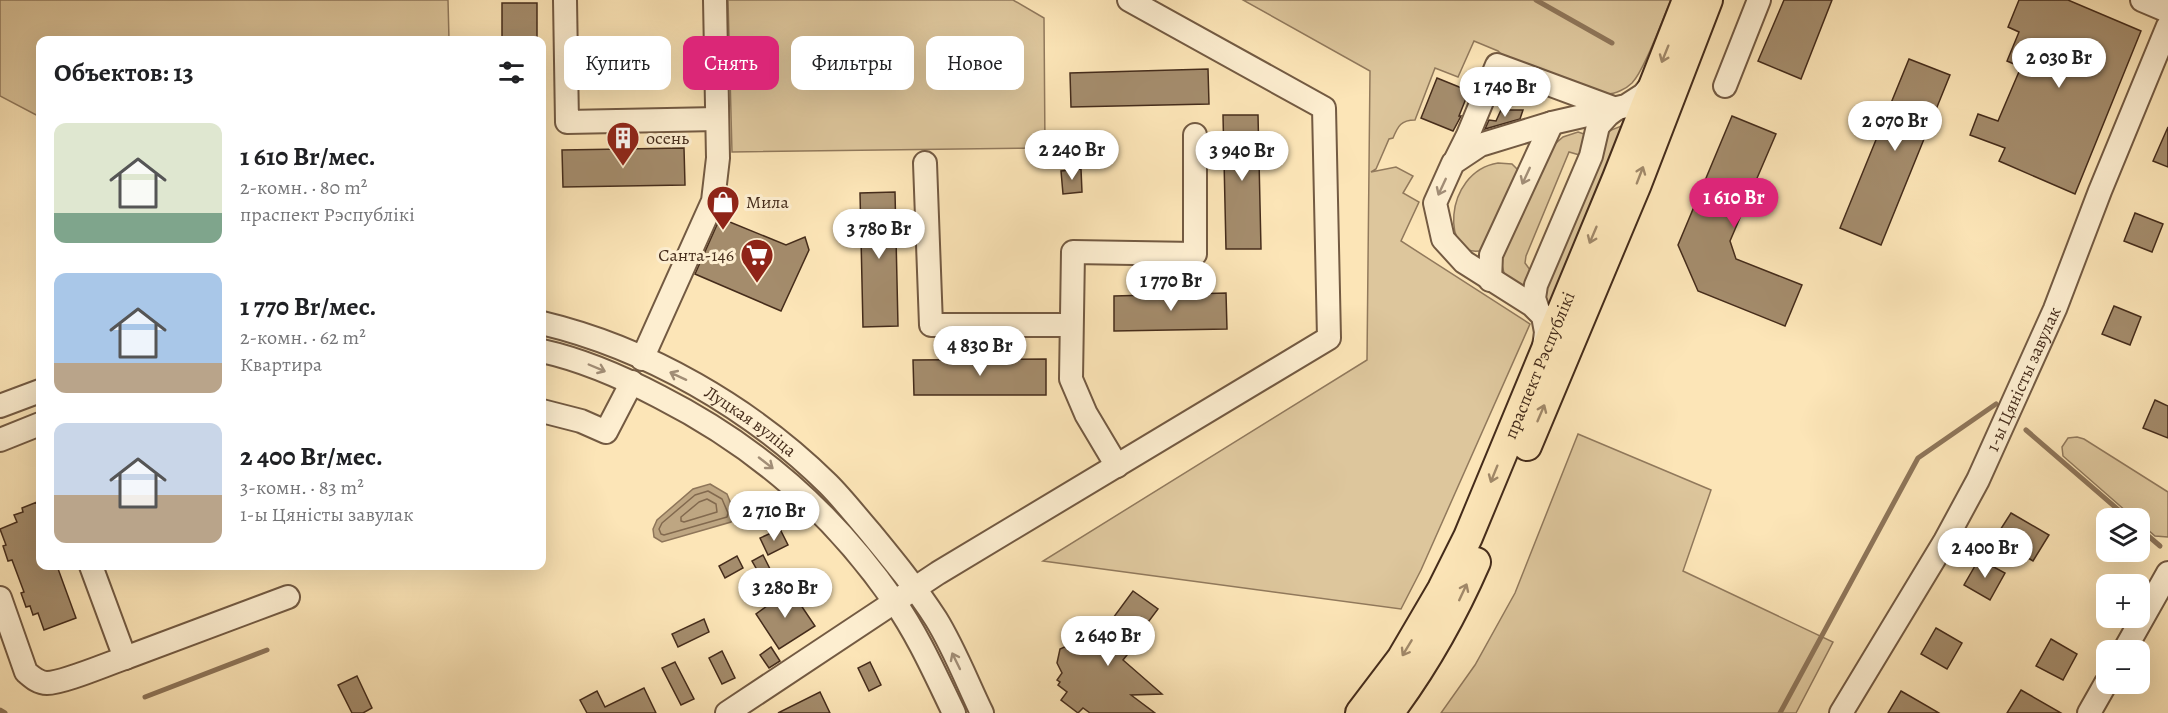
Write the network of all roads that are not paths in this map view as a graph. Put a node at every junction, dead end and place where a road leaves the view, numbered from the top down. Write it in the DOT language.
graph roads {
  1 [pos="565,0"];
  2 [pos="715,0"];
  3 [pos="1129,0"];
  4 [pos="1687,0"];
  5 [pos="1708,0"];
  6 [pos="1759,0"];
  7 [pos="2142,0"];
  8 [pos="2168,11"];
  9 [pos="2168,26"];
  10 [pos="1654,82"];
  11 [pos="1725,86"];
  12 [pos="1616,109"];
  13 [pos="717,119"];
  14 [pos="1552,123"];
  15 [pos="1195,135"];
  16 [pos="925,163"];
  17 [pos="1454,163"];
  18 [pos="1490,280"];
  19 [pos="1538,310"];
  20 [pos="546,324"];
  21 [pos="1071,325"];
  22 [pos="546,352"];
  23 [pos="642,358"];
  24 [pos="1540,363"];
  25 [pos="632,382"];
  26 [pos="36,392"];
  27 [pos="0,406"];
  28 [pos="546,412"];
  29 [pos="36,426"];
  30 [pos="0,440"];
  31 [pos="1117,466"];
  32 [pos="93,570"];
  33 [pos="2165,584"];
  34 [pos="916,589"];
  35 [pos="288,597"];
  36 [pos="0,598"];
  37 [pos="895,602"];
  38 [pos="2131,640"];
  39 [pos="125,658"];
  40 [pos="2100,694"];
  41 [pos="728,713"];
  42 [pos="954,713"];
  43 [pos="982,713"];
  44 [pos="1360,713"];
  45 [pos="1389,713"];
  46 [pos="1841,713"];
  47 [pos="2089,713"];
  1 -- 13 [label="street"];
  2 -- 13 [label="street"];
  3 -- 31 [label="street"];
  4 -- 10 [label="main road, праспект Рэспублікі, one-way"];
  45 -- 5 [label="main road, праспект Рэспублікі, one-way"];
  6 -- 11 [label="street"];
  7 -- 8 [label="street"];
  9 -- 46 [label="street, 1-ы Цяністы завулак"];
  10 -- 12 [label="street"];
  10 -- 24 [label="main road, праспект Рэспублікі, one-way"];
  12 -- 14 [label="street"];
  12 -- 17 [label="street"];
  12 -- 19 [label="street"];
  13 -- 23 [label="street"];
  14 -- 17 [label="street"];
  14 -- 18 [label="street, one-way"];
  15 -- 21 [label="street"];
  16 -- 21 [label="street"];
  17 -- 18 [label="street, one-way"];
  18 -- 19 [label="street"];
  19 -- 24 [label="street"];
  20 -- 23 [label="street, Луцкая вуліца"];
  21 -- 31 [label="street"];
  22 -- 25 [label="street, Луцкая вуліца, one-way"];
  34 -- 23 [label="street, Луцкая вуліца, one-way"];
  24 -- 44 [label="main road, праспект Рэспублікі, one-way"];
  25 -- 28 [label="street"];
  25 -- 37 [label="street, Луцкая вуліца, one-way"];
  26 -- 27 [label="street"];
  29 -- 30 [label="street"];
  31 -- 34 [label="street"];
  32 -- 39 [label="street"];
  33 -- 38 [label="street"];
  34 -- 37 [label="street"];
  43 -- 34 [label="street, Луцкая вуліца, one-way"];
  35 -- 39 [label="street"];
  36 -- 39 [label="street"];
  37 -- 41 [label="street"];
  37 -- 42 [label="street, Луцкая вуліца"];
  40 -- 47 [label="street"];
}
